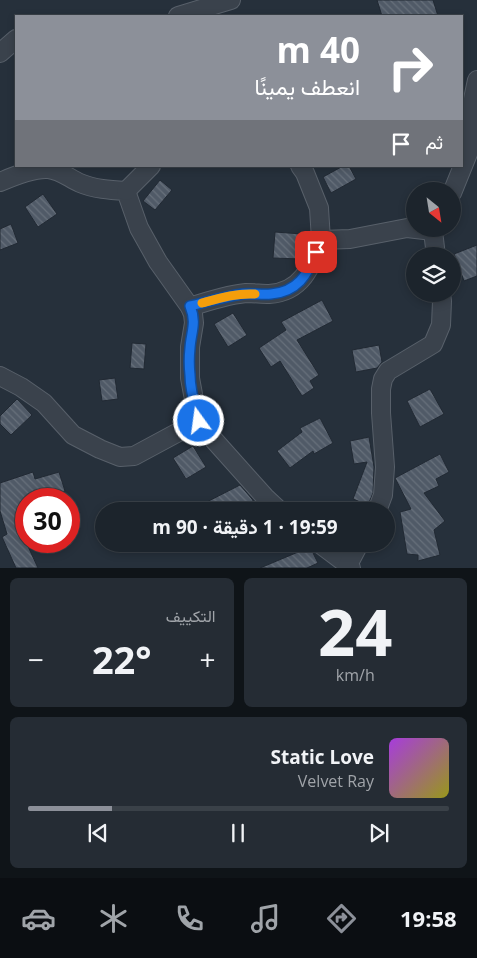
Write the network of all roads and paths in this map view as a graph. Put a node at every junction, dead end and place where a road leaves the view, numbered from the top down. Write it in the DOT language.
graph roads {
  1 [pos="231,0"];
  2 [pos="207,12"];
  3 [pos="185,15"];
  4 [pos="15,40"];
  5 [pos="0,53"];
  6 [pos="477,80"];
  7 [pos="463,166"];
  8 [pos="150,167"];
  9 [pos="301,167"];
  10 [pos="463,167"];
  11 [pos="0,182"];
  12 [pos="456,182"];
  13 [pos="126,190"];
  14 [pos="406,228"];
  15 [pos="321,240"];
  16 [pos="442,302"];
  17 [pos="190,306"];
  18 [pos="0,376"];
  19 [pos="199,421"];
  20 [pos="270,502"];
  21 [pos="380,502"];
  22 [pos="331,552"];
  23 [pos="356,552"];
  24 [pos="350,566"];
  1 -- 2 [label="street"];
  2 -- 3 [label="street"];
  4 -- 5 [label="street"];
  6 -- 7 [label="street"];
  8 -- 13 [label="street"];
  9 -- 15 [label="street"];
  10 -- 12 [label="street"];
  11 -- 13 [label="street"];
  13 -- 17 [label="street"];
  14 -- 15 [label="street"];
  15 -- 17 [label="street"];
  16 -- 21 [label="street"];
  17 -- 19 [label="street"];
  18 -- 19 [label="street"];
  19 -- 20 [label="street"];
  22 -- 24 [label="street"];
  23 -- 24 [label="street"];
}
